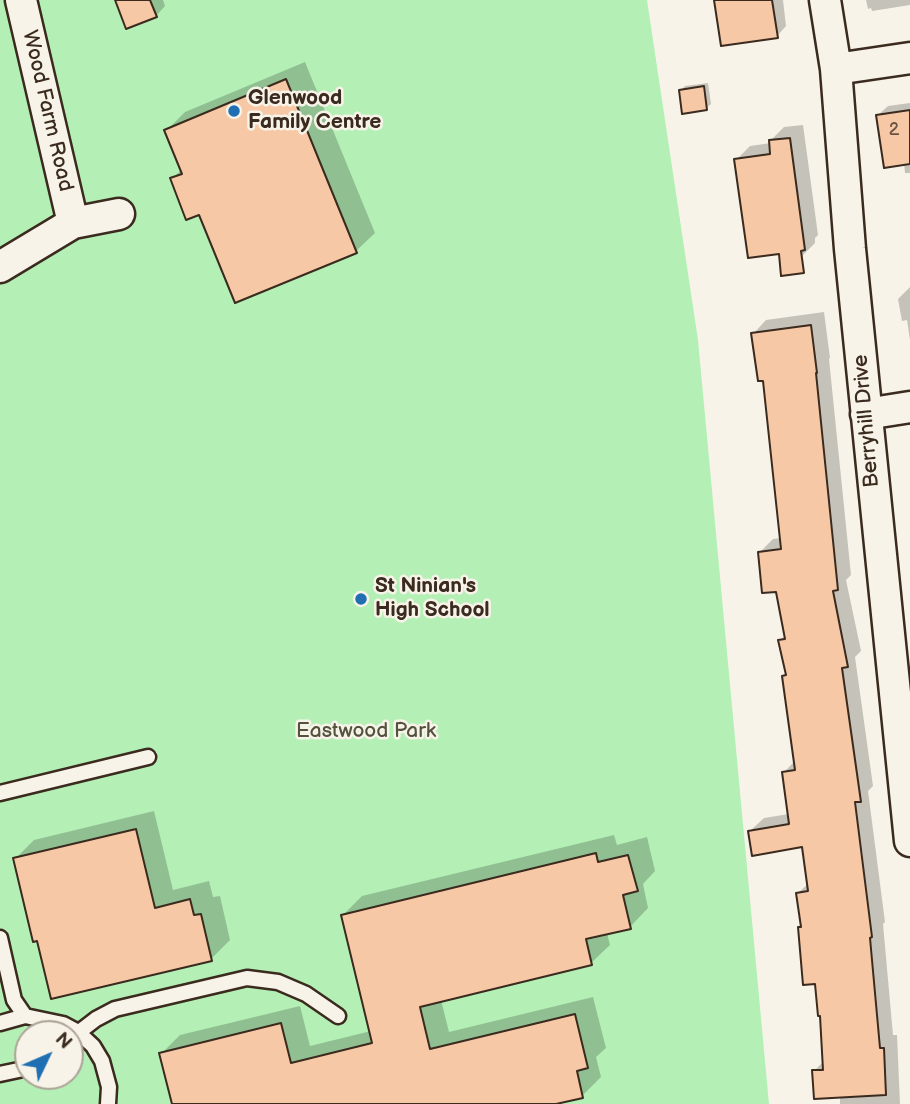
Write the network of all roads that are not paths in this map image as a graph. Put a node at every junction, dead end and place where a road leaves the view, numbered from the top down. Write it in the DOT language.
graph roads {
  1 [pos="825,0"];
  2 [pos="23,10"];
  3 [pos="910,58"];
  4 [pos="836,69"];
  5 [pos="119,214"];
  6 [pos="73,223"];
  7 [pos="2,260"];
  8 [pos="910,407"];
  9 [pos="866,414"];
  10 [pos="148,757"];
  11 [pos="0,793"];
  12 [pos="910,841"];
  13 [pos="0,938"];
  14 [pos="2,955"];
  15 [pos="24,1016"];
  16 [pos="338,1016"];
  17 [pos="44,1020"];
  18 [pos="0,1023"];
  19 [pos="84,1028"];
  20 [pos="84,1041"];
  21 [pos="108,1104"];
  1 -- 4 [label="street, Berryhill Drive"];
  2 -- 6 [label="street, Wood Farm Road"];
  3 -- 4 [label="street"];
  4 -- 9 [label="street, Berryhill Drive"];
  5 -- 6 [label="street"];
  6 -- 7 [label="street"];
  8 -- 9 [label="street"];
  9 -- 12 [label="street, Berryhill Drive"];
  10 -- 11 [label="lane"];
  13 -- 14 [label="lane"];
  14 -- 15 [label="lane"];
  15 -- 17 [label="lane"];
  15 -- 18 [label="lane"];
  16 -- 19 [label="lane"];
  20 -- 21 [label="lane"];
}
